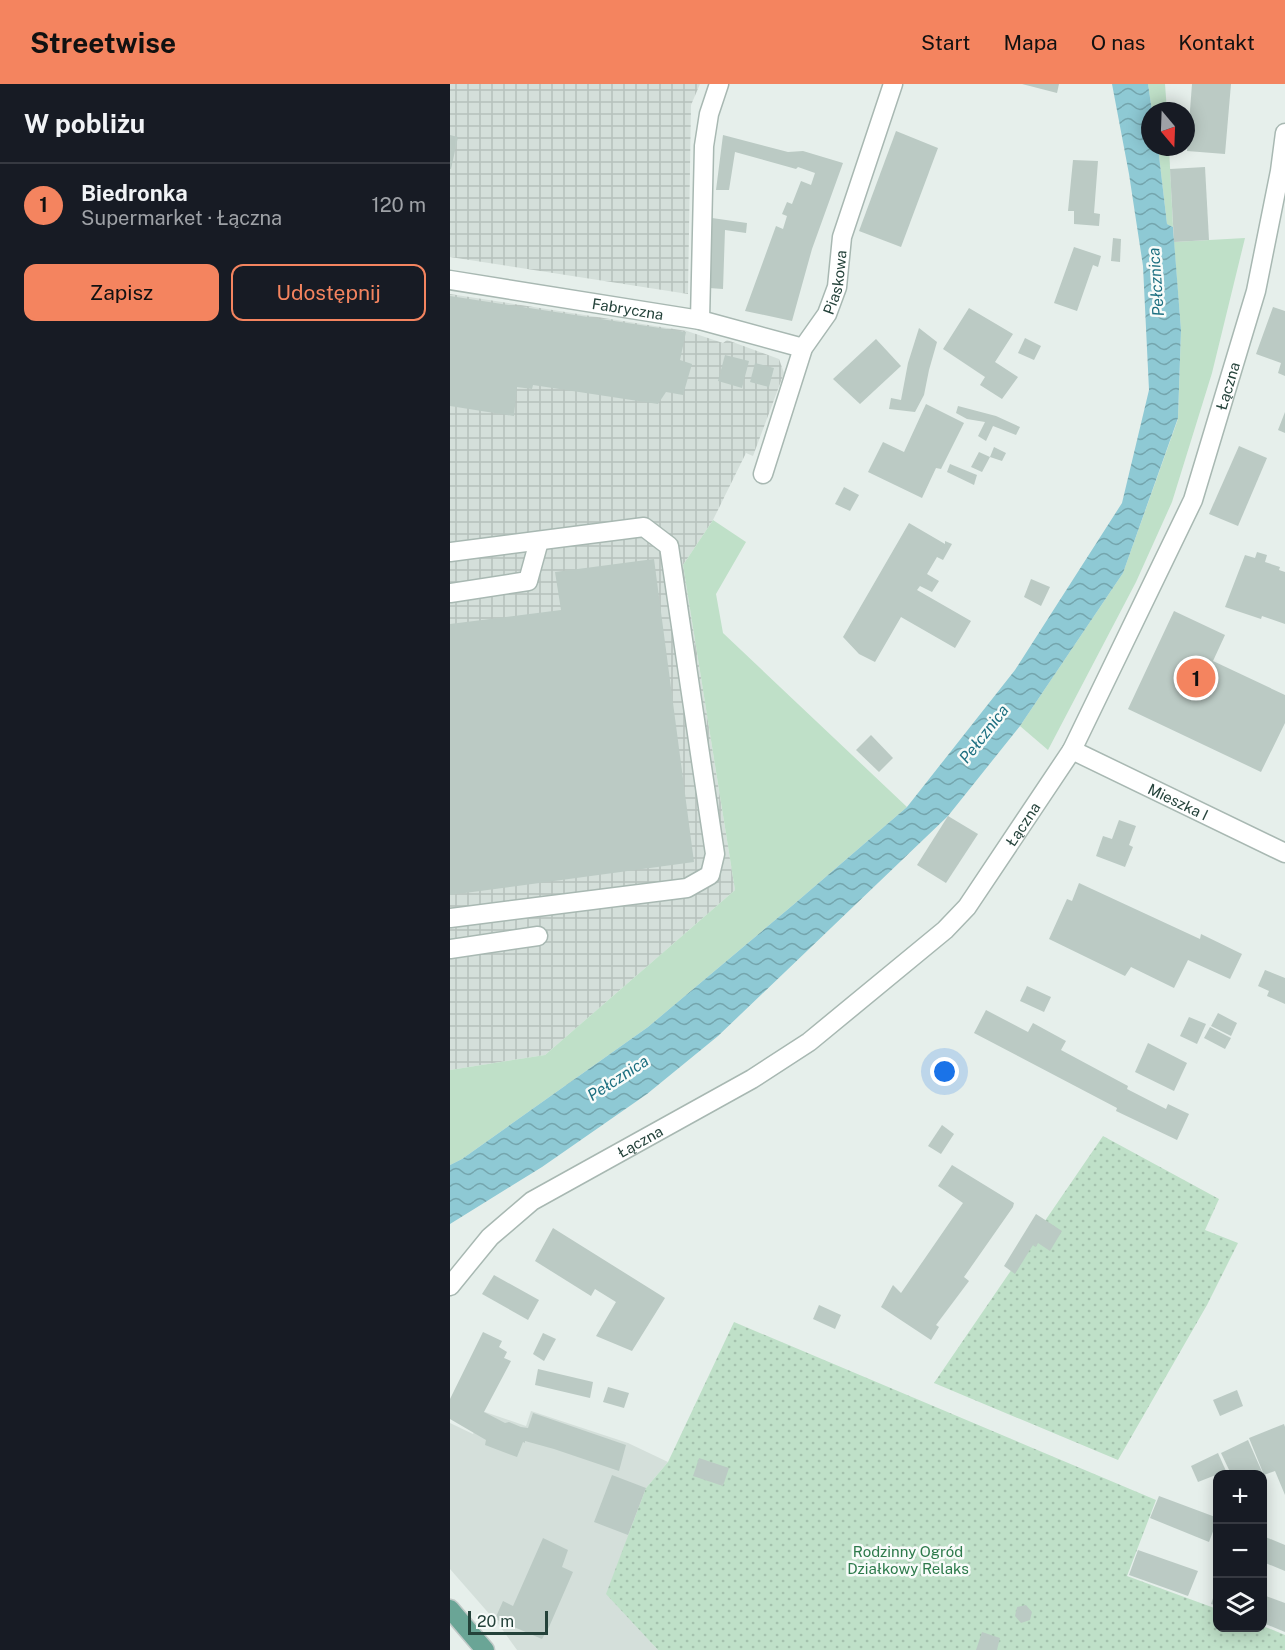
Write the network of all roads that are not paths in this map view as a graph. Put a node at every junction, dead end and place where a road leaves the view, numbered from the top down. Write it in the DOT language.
graph roads {
  1 [pos="719,84"];
  2 [pos="893,84"];
  3 [pos="1285,133"];
  4 [pos="450,280"];
  5 [pos="700,320"];
  6 [pos="803,348"];
  7 [pos="763,474"];
  8 [pos="539,541"];
  9 [pos="450,552"];
  10 [pos="450,593"];
  11 [pos="1072,750"];
  12 [pos="1285,853"];
  13 [pos="450,918"];
  14 [pos="538,936"];
  15 [pos="450,949"];
  16 [pos="450,1286"];
  17 [pos="450,1609"];
  18 [pos="485,1650"];
  1 -- 5 [label="street"];
  2 -- 6 [label="street, Piaskowa"];
  3 -- 11 [label="street, Łączna"];
  4 -- 5 [label="street, Fabryczna"];
  5 -- 6 [label="street, Fabryczna"];
  6 -- 7 [label="street, Piaskowa"];
  8 -- 9 [label="street"];
  8 -- 10 [label="street"];
  8 -- 13 [label="street"];
  11 -- 12 [label="street, Mieszka I"];
  11 -- 16 [label="street, Łączna"];
  14 -- 15 [label="street"];
  17 -- 18 [label="main road"];
}
